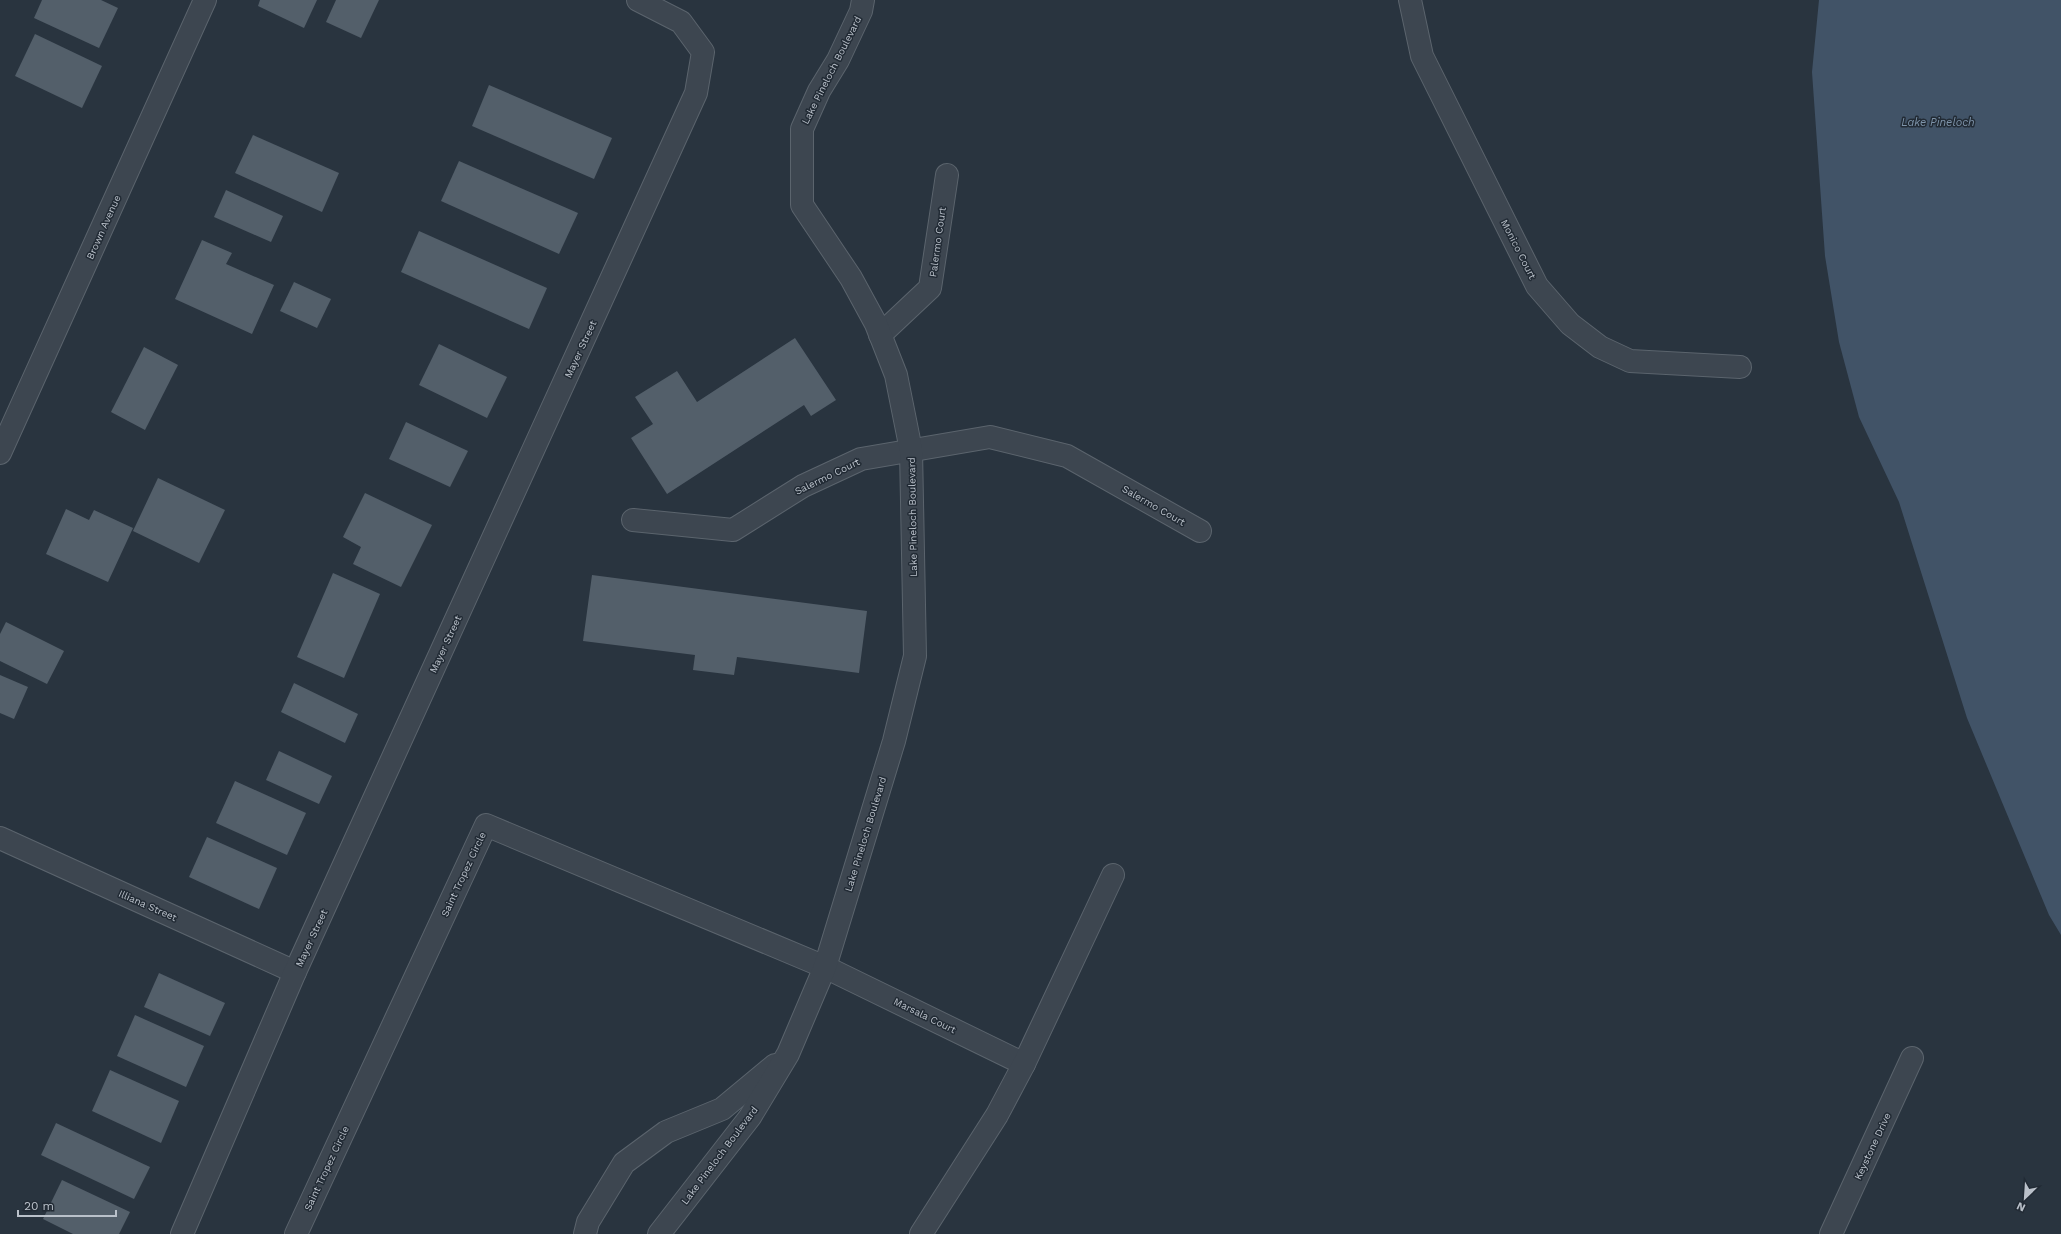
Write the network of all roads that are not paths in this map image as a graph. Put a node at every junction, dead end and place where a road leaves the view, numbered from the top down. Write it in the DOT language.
graph roads {
  1 [pos="205,0"];
  2 [pos="638,0"];
  3 [pos="863,0"];
  4 [pos="1410,0"];
  5 [pos="947,175"];
  6 [pos="880,335"];
  7 [pos="1740,367"];
  8 [pos="911,450"];
  9 [pos="0,453"];
  10 [pos="633,520"];
  11 [pos="1200,531"];
  12 [pos="0,838"];
  13 [pos="1113,875"];
  14 [pos="825,967"];
  15 [pos="295,972"];
  16 [pos="788,1054"];
  17 [pos="1912,1058"];
  18 [pos="1024,1064"];
  19 [pos="182,1234"];
  20 [pos="296,1234"];
  21 [pos="585,1234"];
  22 [pos="659,1234"];
  23 [pos="921,1234"];
  24 [pos="1831,1234"];
  1 -- 9 [label="street, Brown Avenue"];
  2 -- 15 [label="street, Mayer Street"];
  3 -- 6 [label="street, Lake Pineloch Boulevard"];
  4 -- 7 [label="street, Monico Court"];
  5 -- 6 [label="street, Palermo Court"];
  6 -- 8 [label="street, Lake Pineloch Boulevard"];
  8 -- 10 [label="street, Salermo Court"];
  8 -- 11 [label="street, Salermo Court"];
  8 -- 14 [label="street, Lake Pineloch Boulevard"];
  12 -- 15 [label="street, Illiana Street"];
  13 -- 18 [label="street"];
  14 -- 16 [label="street, Lake Pineloch Boulevard"];
  14 -- 18 [label="street, Marsala Court"];
  14 -- 20 [label="street, Saint Tropez Circle"];
  15 -- 19 [label="street, Mayer Street"];
  16 -- 21 [label="street, Lake Pineloch Boulevard"];
  16 -- 22 [label="street, Lake Pineloch Boulevard"];
  17 -- 24 [label="street, Keystone Drive"];
  18 -- 23 [label="street"];
}
